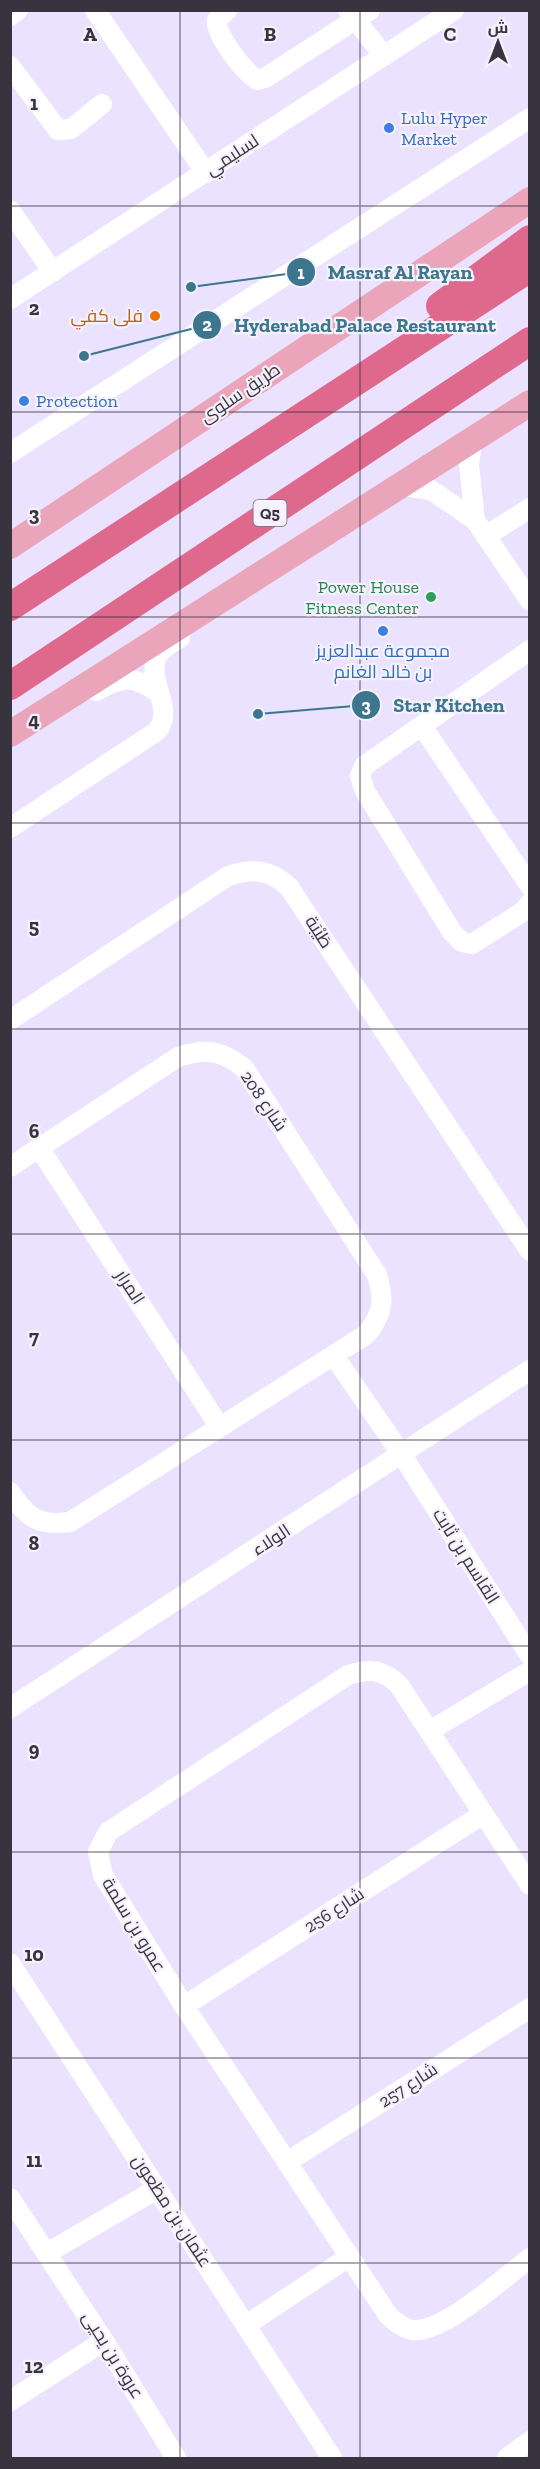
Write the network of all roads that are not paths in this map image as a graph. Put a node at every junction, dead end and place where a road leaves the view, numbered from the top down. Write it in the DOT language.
graph roads {
  1 [pos="18,10"];
  2 [pos="95,10"];
  3 [pos="227,10"];
  4 [pos="454,10"];
  5 [pos="358,14"];
  6 [pos="10,16"];
  7 [pos="384,56"];
  8 [pos="10,66"];
  9 [pos="102,104"];
  10 [pos="530,118"];
  11 [pos="206,173"];
  12 [pos="530,200"];
  13 [pos="10,210"];
  14 [pos="530,239"];
  15 [pos="530,268"];
  16 [pos="53,272"];
  17 [pos="10,299"];
  18 [pos="530,341"];
  19 [pos="530,354"];
  20 [pos="530,403"];
  21 [pos="317,405"];
  22 [pos="422,411"];
  23 [pos="473,438"];
  24 [pos="10,453"];
  25 [pos="398,485"];
  26 [pos="530,508"];
  27 [pos="474,520"];
  28 [pos="486,536"];
  29 [pos="10,546"];
  30 [pos="530,601"];
  31 [pos="10,607"];
  32 [pos="204,608"];
  33 [pos="530,650"];
  34 [pos="10,686"];
  35 [pos="159,693"];
  36 [pos="61,701"];
  37 [pos="422,726"];
  38 [pos="10,734"];
  39 [pos="10,828"];
  40 [pos="530,886"];
  41 [pos="530,903"];
  42 [pos="10,1020"];
  43 [pos="40,1149"];
  44 [pos="10,1167"];
  45 [pos="530,1251"];
  46 [pos="334,1356"];
  47 [pos="530,1370"];
  48 [pos="219,1426"];
  49 [pos="402,1455"];
  50 [pos="10,1491"];
  51 [pos="530,1656"];
  52 [pos="530,1671"];
  53 [pos="10,1708"];
  54 [pos="431,1730"];
  55 [pos="483,1814"];
  56 [pos="530,1885"];
  57 [pos="10,1964"];
  58 [pos="184,2006"];
  59 [pos="530,2008"];
  60 [pos="287,2162"];
  61 [pos="158,2189"];
  62 [pos="10,2198"];
  63 [pos="47,2253"];
  64 [pos="349,2257"];
  65 [pos="530,2258"];
  66 [pos="246,2325"];
  67 [pos="104,2340"];
  68 [pos="10,2401"];
  69 [pos="530,2441"];
  70 [pos="176,2458"];
  71 [pos="333,2458"];
  72 [pos="507,2458"];
  1 -- 6 [label="street"];
  2 -- 11 [label="street"];
  3 -- 5 [label="street"];
  4 -- 7 [label="street, لسليمي"];
  5 -- 7 [label="street"];
  7 -- 11 [label="street, لسليمي"];
  8 -- 9 [label="street"];
  10 -- 24 [label="street"];
  11 -- 16 [label="street, لسليمي"];
  12 -- 29 [label="main road, طريق سلوى"];
  13 -- 16 [label="street"];
  14 -- 21 [label="highway"];
  15 -- 21 [label="highway"];
  16 -- 17 [label="street, لسليمي"];
  18 -- 22 [label="highway, Q5"];
  19 -- 22 [label="highway"];
  20 -- 23 [label="main road"];
  21 -- 31 [label="highway"];
  22 -- 34 [label="highway, Q5"];
  23 -- 25 [label="main road"];
  23 -- 27 [label="street"];
  25 -- 27 [label="street"];
  25 -- 32 [label="main road"];
  26 -- 28 [label="street"];
  27 -- 28 [label="street"];
  28 -- 30 [label="street"];
  32 -- 35 [label="street"];
  32 -- 36 [label="main road"];
  33 -- 37 [label="street"];
  35 -- 36 [label="street"];
  35 -- 39 [label="street"];
  36 -- 38 [label="main road"];
  37 -- 40 [label="street"];
  37 -- 41 [label="street"];
  42 -- 45 [label="street, طَيْبَة"];
  43 -- 44 [label="street, شارع 208"];
  43 -- 46 [label="street, شارع 208"];
  43 -- 48 [label="street, المرار"];
  46 -- 48 [label="street, شارع 208"];
  46 -- 49 [label="street"];
  47 -- 49 [label="street, الولاء"];
  48 -- 50 [label="street, شارع 208"];
  49 -- 51 [label="street, القاسم بن ثابت"];
  49 -- 53 [label="street, الولاء"];
  52 -- 54 [label="street"];
  54 -- 55 [label="street, عمرو بن سلمة"];
  54 -- 58 [label="street, عمرو بن سلمة"];
  55 -- 56 [label="street, عمرو بن سلمة"];
  55 -- 58 [label="street, شارع 256"];
  57 -- 61 [label="street, عثمان بن مظعون"];
  58 -- 60 [label="street, عمرو بن سلمة"];
  59 -- 60 [label="street, شارع 257"];
  60 -- 64 [label="street, عمرو بن سلمة"];
  61 -- 63 [label="street"];
  61 -- 66 [label="street, عثمان بن مظعون"];
  62 -- 63 [label="street, عروة بن يحيى"];
  63 -- 67 [label="street, عروة بن يحيى"];
  64 -- 65 [label="street, عمرو بن سلمة"];
  64 -- 66 [label="street"];
  66 -- 71 [label="street, عثمان بن مظعون"];
  67 -- 68 [label="street"];
  67 -- 70 [label="street, عروة بن يحيى"];
  69 -- 72 [label="street"];
}
